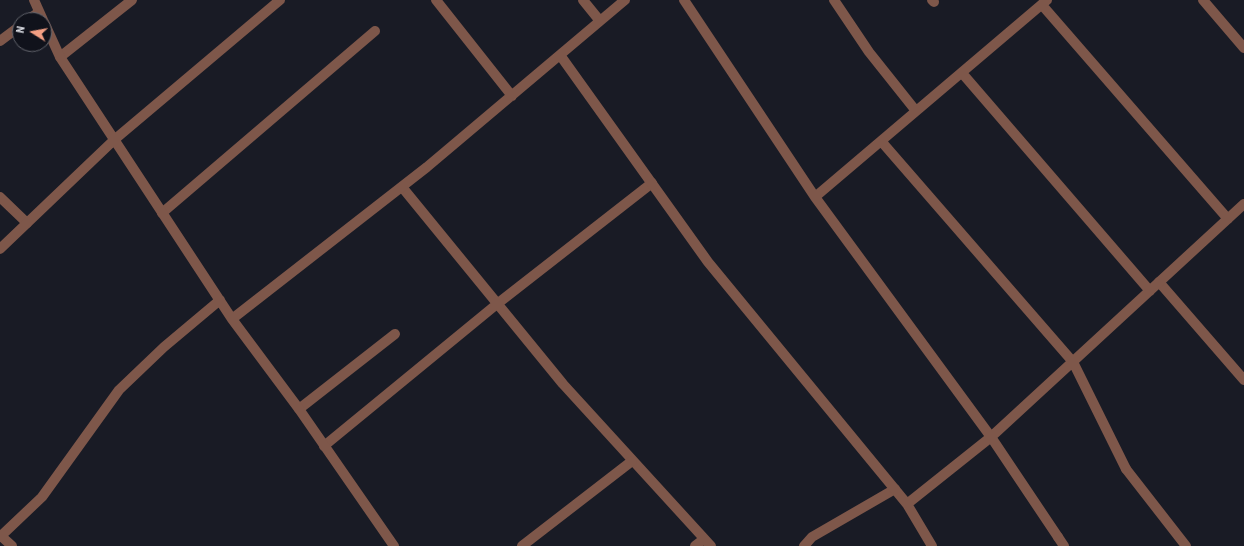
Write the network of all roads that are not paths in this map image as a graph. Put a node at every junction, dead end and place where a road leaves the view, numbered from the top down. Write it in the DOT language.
graph roads {
  1 [pos="34,0"];
  2 [pos="132,0"];
  3 [pos="280,0"];
  4 [pos="436,0"];
  5 [pos="583,0"];
  6 [pos="626,0"];
  7 [pos="684,0"];
  8 [pos="834,0"];
  9 [pos="1203,0"];
  10 [pos="1044,2"];
  11 [pos="39,12"];
  12 [pos="600,21"];
  13 [pos="375,31"];
  14 [pos="12,32"];
  15 [pos="52,40"];
  16 [pos="0,41"];
  17 [pos="1244,48"];
  18 [pos="560,55"];
  19 [pos="60,57"];
  20 [pos="962,73"];
  21 [pos="512,96"];
  22 [pos="916,111"];
  23 [pos="114,140"];
  24 [pos="881,141"];
  25 [pos="652,183"];
  26 [pos="402,187"];
  27 [pos="0,197"];
  28 [pos="815,197"];
  29 [pos="1244,204"];
  30 [pos="162,213"];
  31 [pos="1228,219"];
  32 [pos="28,223"];
  33 [pos="0,249"];
  34 [pos="1159,282"];
  35 [pos="1150,291"];
  36 [pos="220,300"];
  37 [pos="497,304"];
  38 [pos="232,319"];
  39 [pos="395,334"];
  40 [pos="1073,362"];
  41 [pos="1244,380"];
  42 [pos="298,409"];
  43 [pos="991,437"];
  44 [pos="324,446"];
  45 [pos="632,460"];
  46 [pos="895,489"];
  47 [pos="907,504"];
  48 [pos="1,536"];
  49 [pos="1061,542"];
  50 [pos="707,543"];
  51 [pos="12,546"];
  52 [pos="394,546"];
  53 [pos="522,546"];
  54 [pos="695,546"];
  55 [pos="804,546"];
  56 [pos="932,546"];
  57 [pos="1186,546"];
  1 -- 11 [label="street"];
  2 -- 19 [label="street"];
  3 -- 23 [label="street"];
  4 -- 21 [label="street"];
  5 -- 12 [label="street"];
  6 -- 12 [label="street"];
  7 -- 28 [label="street"];
  8 -- 22 [label="street"];
  9 -- 17 [label="street"];
  10 -- 20 [label="street"];
  10 -- 31 [label="street"];
  12 -- 18 [label="street"];
  13 -- 30 [label="street"];
  14 -- 16 [label="street"];
  15 -- 19 [label="street"];
  18 -- 21 [label="street"];
  18 -- 25 [label="street"];
  19 -- 23 [label="street"];
  20 -- 22 [label="street"];
  20 -- 35 [label="street"];
  21 -- 26 [label="street"];
  22 -- 24 [label="street"];
  23 -- 30 [label="street"];
  23 -- 32 [label="street"];
  24 -- 28 [label="street"];
  24 -- 40 [label="street"];
  25 -- 37 [label="street"];
  25 -- 46 [label="street"];
  26 -- 37 [label="street"];
  26 -- 38 [label="street"];
  27 -- 32 [label="street"];
  28 -- 43 [label="street"];
  29 -- 31 [label="street"];
  30 -- 36 [label="street"];
  31 -- 34 [label="street"];
  32 -- 33 [label="street"];
  34 -- 35 [label="street"];
  34 -- 41 [label="street"];
  35 -- 40 [label="street"];
  36 -- 38 [label="street"];
  36 -- 48 [label="street"];
  37 -- 44 [label="street"];
  37 -- 45 [label="street"];
  38 -- 42 [label="street"];
  39 -- 42 [label="street"];
  40 -- 43 [label="street"];
  40 -- 57 [label="street"];
  42 -- 44 [label="street"];
  43 -- 47 [label="street"];
  43 -- 49 [label="street"];
  44 -- 52 [label="street"];
  45 -- 50 [label="street"];
  45 -- 53 [label="street"];
  46 -- 47 [label="street"];
  46 -- 55 [label="street"];
  47 -- 56 [label="street"];
  48 -- 51 [label="street"];
  50 -- 54 [label="street"];
}
